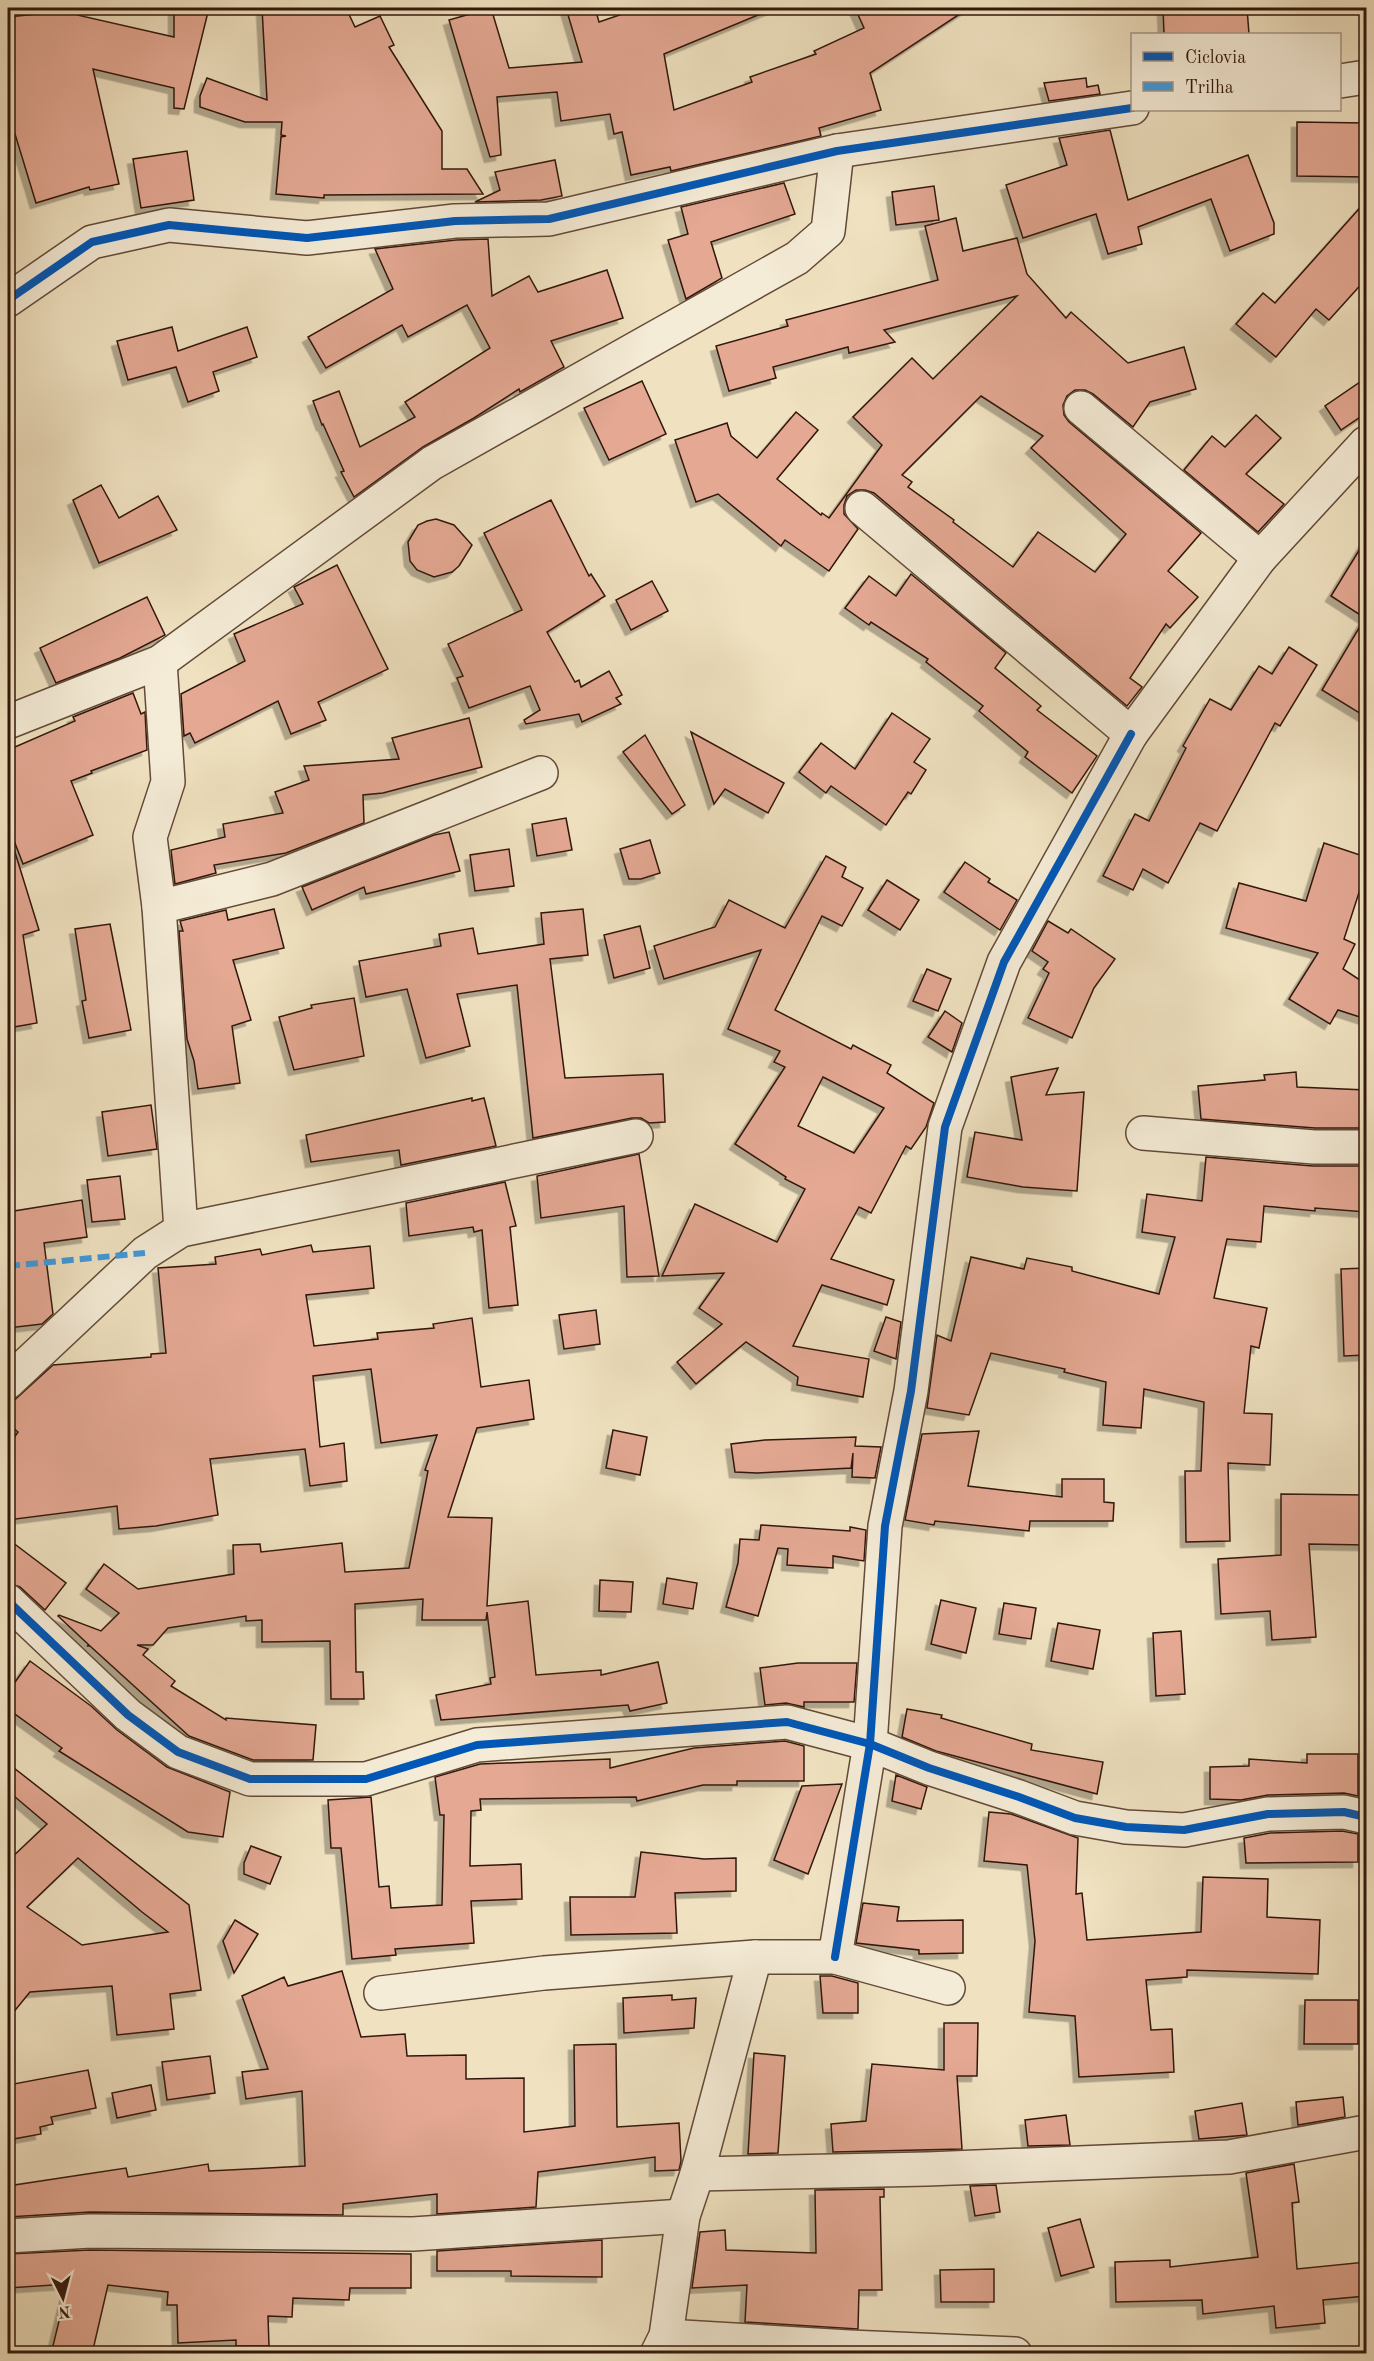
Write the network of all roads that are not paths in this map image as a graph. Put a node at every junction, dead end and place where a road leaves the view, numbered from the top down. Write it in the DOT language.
graph roads {
  1 [pos="1366,77"];
  2 [pos="1341,81"];
  3 [pos="1131,108"];
  4 [pos="837,151"];
  5 [pos="8,300"];
  6 [pos="1081,408"];
  7 [pos="1366,443"];
  8 [pos="862,508"];
  9 [pos="1260,558"];
  10 [pos="160,662"];
  11 [pos="8,722"];
  12 [pos="1131,734"];
  13 [pos="541,773"];
  14 [pos="159,907"];
  15 [pos="1143,1133"];
  16 [pos="636,1136"];
  17 [pos="1366,1147"];
  18 [pos="181,1230"];
  19 [pos="8,1382"];
  20 [pos="8,1601"];
  21 [pos="870,1744"];
  22 [pos="1366,1817"];
  23 [pos="755,1957"];
  24 [pos="835,1957"];
  25 [pos="948,1988"];
  26 [pos="381,1993"];
  27 [pos="1366,2132"];
  28 [pos="697,2174"];
  29 [pos="682,2216"];
  30 [pos="8,2236"];
  31 [pos="662,2345"];
  32 [pos="1015,2354"];
  1 -- 2 [label="street"];
  3 -- 4 [label="street"];
  4 -- 5 [label="street"];
  4 -- 10 [label="street"];
  6 -- 9 [label="street"];
  7 -- 9 [label="street"];
  8 -- 12 [label="street"];
  9 -- 12 [label="street"];
  10 -- 11 [label="street"];
  10 -- 14 [label="street"];
  12 -- 21 [label="street"];
  13 -- 14 [label="street"];
  14 -- 18 [label="street"];
  15 -- 17 [label="street"];
  16 -- 18 [label="street"];
  18 -- 19 [label="street"];
  20 -- 21 [label="street"];
  21 -- 22 [label="street"];
  21 -- 24 [label="street"];
  23 -- 24 [label="street"];
  23 -- 26 [label="street"];
  23 -- 28 [label="street"];
  24 -- 25 [label="street"];
  27 -- 28 [label="street"];
  28 -- 29 [label="street"];
  29 -- 30 [label="street"];
  29 -- 31 [label="street"];
  31 -- 32 [label="street"];
}
